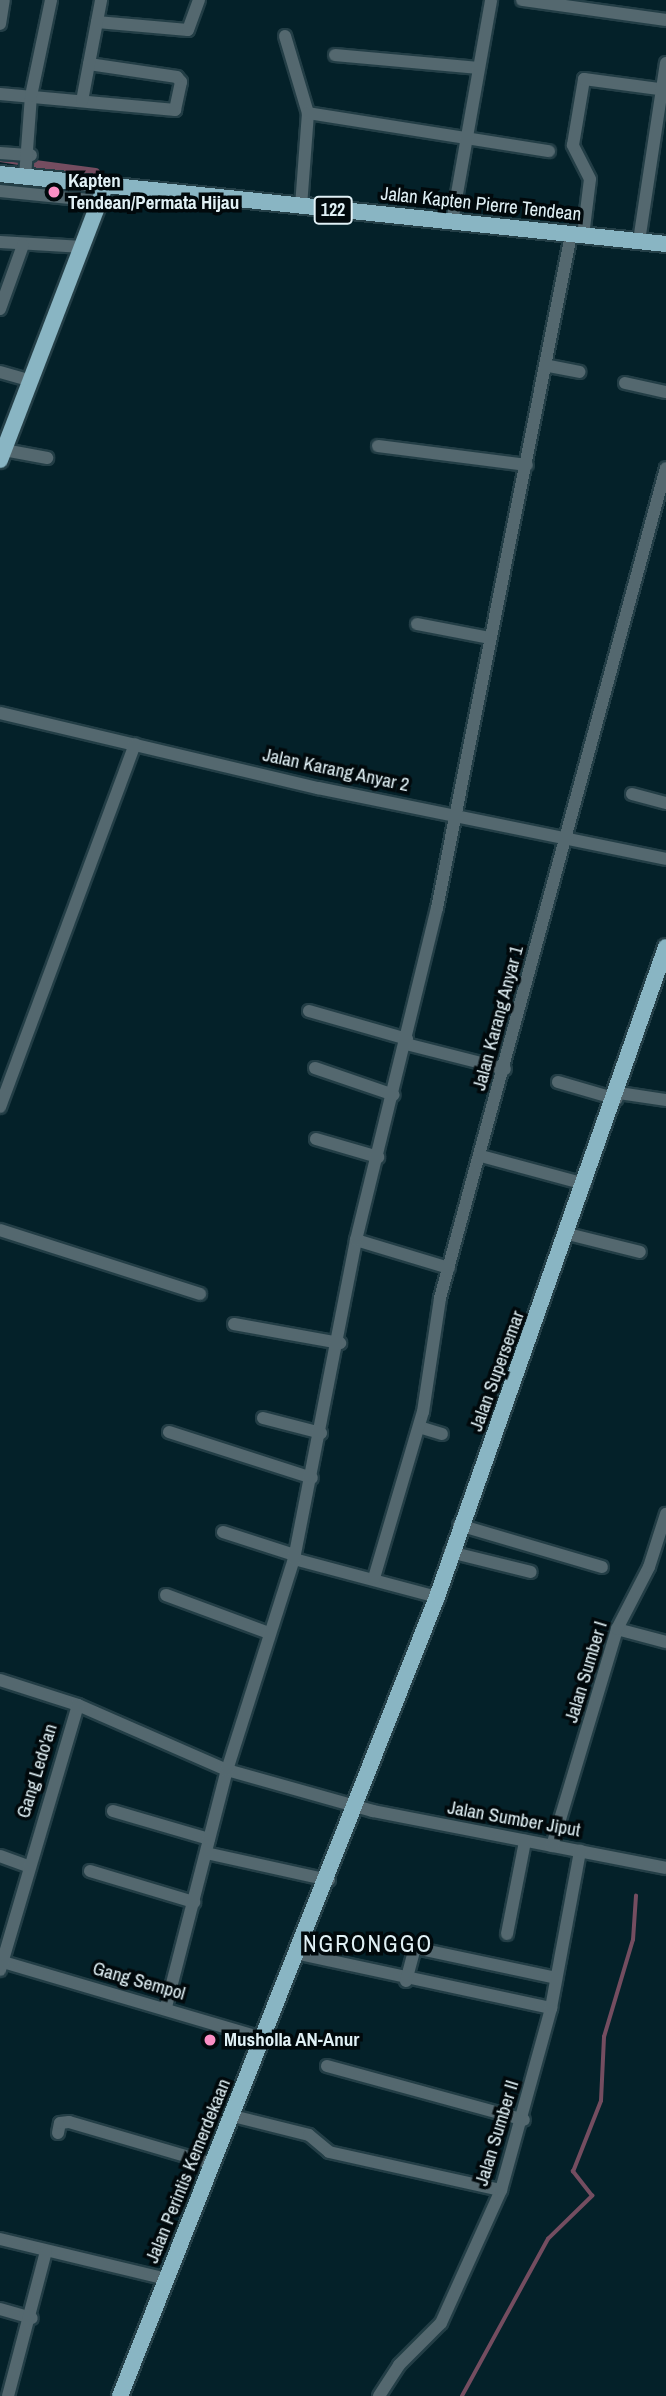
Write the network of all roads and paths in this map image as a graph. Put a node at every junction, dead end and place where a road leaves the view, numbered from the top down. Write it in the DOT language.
graph roads {
  1 [pos="4,0"];
  2 [pos="51,0"];
  3 [pos="101,0"];
  4 [pos="200,0"];
  5 [pos="491,0"];
  6 [pos="522,0"];
  7 [pos="666,20"];
  8 [pos="97,22"];
  9 [pos="0,24"];
  10 [pos="285,36"];
  11 [pos="335,55"];
  12 [pos="666,62"];
  13 [pos="89,64"];
  14 [pos="478,68"];
  15 [pos="663,89"];
  16 [pos="0,94"];
  17 [pos="36,97"];
  18 [pos="82,101"];
  19 [pos="308,113"];
  20 [pos="465,137"];
  21 [pos="549,151"];
  22 [pos="0,153"];
  23 [pos="26,161"];
  24 [pos="0,174"];
  25 [pos="0,191"];
  26 [pos="80,192"];
  27 [pos="102,194"];
  28 [pos="301,207"];
  29 [pos="452,222"];
  30 [pos="577,236"];
  31 [pos="639,241"];
  32 [pos="0,242"];
  33 [pos="666,244"];
  34 [pos="23,245"];
  35 [pos="83,247"];
  36 [pos="5,285"];
  37 [pos="0,309"];
  38 [pos="549,366"];
  39 [pos="0,372"];
  40 [pos="579,372"];
  41 [pos="32,381"];
  42 [pos="625,383"];
  43 [pos="666,392"];
  44 [pos="378,446"];
  45 [pos="2,455"];
  46 [pos="47,458"];
  47 [pos="527,465"];
  48 [pos="666,468"];
  49 [pos="417,624"];
  50 [pos="490,638"];
  51 [pos="0,713"];
  52 [pos="135,744"];
  53 [pos="632,794"];
  54 [pos="666,803"];
  55 [pos="456,813"];
  56 [pos="566,838"];
  57 [pos="666,859"];
  58 [pos="666,947"];
  59 [pos="309,1011"];
  60 [pos="407,1042"];
  61 [pos="315,1068"];
  62 [pos="505,1069"];
  63 [pos="558,1082"];
  64 [pos="394,1094"];
  65 [pos="618,1096"];
  66 [pos="666,1100"];
  67 [pos="0,1107"];
  68 [pos="316,1139"];
  69 [pos="481,1156"];
  70 [pos="378,1157"];
  71 [pos="586,1184"];
  72 [pos="0,1230"];
  73 [pos="568,1234"];
  74 [pos="356,1240"];
  75 [pos="640,1252"];
  76 [pos="449,1268"];
  77 [pos="200,1294"];
  78 [pos="234,1324"];
  79 [pos="340,1343"];
  80 [pos="263,1418"];
  81 [pos="419,1427"];
  82 [pos="169,1433"];
  83 [pos="321,1433"];
  84 [pos="442,1434"];
  85 [pos="312,1478"];
  86 [pos="666,1514"];
  87 [pos="459,1525"];
  88 [pos="223,1532"];
  89 [pos="450,1552"];
  90 [pos="294,1557"];
  91 [pos="602,1567"];
  92 [pos="531,1572"];
  93 [pos="374,1578"];
  94 [pos="166,1595"];
  95 [pos="437,1597"];
  96 [pos="617,1629"];
  97 [pos="269,1633"];
  98 [pos="666,1642"];
  99 [pos="0,1680"];
  100 [pos="78,1706"];
  101 [pos="227,1770"];
  102 [pos="356,1805"];
  103 [pos="113,1811"];
  104 [pos="209,1839"];
  105 [pos="525,1841"];
  106 [pos="552,1846"];
  107 [pos="580,1850"];
  108 [pos="206,1853"];
  109 [pos="0,1856"];
  110 [pos="28,1866"];
  111 [pos="666,1868"];
  112 [pos="90,1871"];
  113 [pos="330,1880"];
  114 [pos="194,1902"];
  115 [pos="507,1934"];
  116 [pos="299,1954"];
  117 [pos="1,1964"];
  118 [pos="556,1978"];
  119 [pos="406,1980"];
  120 [pos="166,2007"];
  121 [pos="551,2008"];
  122 [pos="265,2039"];
  123 [pos="327,2066"];
  124 [pos="233,2116"];
  125 [pos="524,2120"];
  126 [pos="58,2133"];
  127 [pos="213,2164"];
  128 [pos="501,2190"];
  129 [pos="0,2239"];
  130 [pos="46,2251"];
  131 [pos="167,2279"];
  132 [pos="0,2309"];
  133 [pos="32,2318"];
  134 [pos="8,2396"];
  135 [pos="120,2396"];
  136 [pos="379,2396"];
  1 -- 9 [label="street"];
  2 -- 17 [label="street"];
  3 -- 8 [label="street"];
  4 -- 8 [label="street"];
  5 -- 14 [label="street"];
  6 -- 7 [label="street"];
  8 -- 13 [label="street"];
  10 -- 19 [label="street"];
  11 -- 14 [label="street"];
  12 -- 15 [label="street"];
  13 -- 18 [label="street"];
  13 -- 18 [label="street"];
  14 -- 20 [label="street"];
  15 -- 30 [label="street"];
  15 -- 31 [label="street"];
  16 -- 17 [label="street"];
  17 -- 18 [label="street"];
  17 -- 23 [label="street"];
  19 -- 20 [label="street"];
  19 -- 28 [label="street"];
  20 -- 21 [label="street"];
  20 -- 29 [label="street"];
  22 -- 23 [label="street"];
  23 -- 24 [label="main road, Jalan Kapten Pierre Tendean / 122"];
  23 -- 26 [label="main road, Jalan Kapten Pierre Tendean / 122"];
  25 -- 26 [label="street"];
  26 -- 27 [label="main road, Jalan Kapten Pierre Tendean / 122"];
  27 -- 28 [label="main road, Jalan Kapten Pierre Tendean / 122"];
  27 -- 35 [label="main road"];
  28 -- 29 [label="main road, Jalan Kapten Pierre Tendean / 122"];
  29 -- 30 [label="main road, Jalan Kapten Pierre Tendean / 122"];
  30 -- 31 [label="main road, Jalan Kapten Pierre Tendean / 122"];
  30 -- 38 [label="street"];
  31 -- 33 [label="main road, Jalan Kapten Pierre Tendean / 122"];
  32 -- 34 [label="street"];
  34 -- 35 [label="street"];
  34 -- 36 [label="street"];
  35 -- 41 [label="main road"];
  36 -- 37 [label="street"];
  38 -- 40 [label="street"];
  38 -- 47 [label="street"];
  39 -- 41 [label="street"];
  41 -- 45 [label="main road"];
  42 -- 43 [label="street"];
  44 -- 47 [label="street"];
  45 -- 46 [label="street"];
  47 -- 50 [label="street"];
  48 -- 56 [label="street, Jalan Karang Anyar 1"];
  49 -- 50 [label="street"];
  50 -- 55 [label="street"];
  51 -- 52 [label="street, Jalan Karang Anyar 2"];
  52 -- 55 [label="street, Jalan Karang Anyar 2"];
  52 -- 67 [label="street"];
  53 -- 54 [label="street"];
  55 -- 56 [label="street, Jalan Karang Anyar 2"];
  55 -- 60 [label="street"];
  56 -- 57 [label="street, Jalan Karang Anyar 2"];
  56 -- 62 [label="street, Jalan Karang Anyar 1"];
  58 -- 65 [label="main road, Jalan Supersemar"];
  59 -- 60 [label="street"];
  60 -- 62 [label="street"];
  60 -- 64 [label="street"];
  61 -- 64 [label="street"];
  62 -- 69 [label="street, Jalan Karang Anyar 1"];
  63 -- 65 [label="street"];
  64 -- 70 [label="street"];
  65 -- 66 [label="street"];
  65 -- 71 [label="main road, Jalan Supersemar"];
  68 -- 70 [label="street"];
  69 -- 71 [label="street"];
  69 -- 76 [label="street, Jalan Karang Anyar 1"];
  70 -- 74 [label="street"];
  71 -- 73 [label="main road, Jalan Supersemar"];
  72 -- 77 [label="street"];
  73 -- 75 [label="street"];
  73 -- 87 [label="main road, Jalan Supersemar"];
  74 -- 76 [label="street"];
  74 -- 79 [label="street"];
  76 -- 81 [label="street, Jalan Karang Anyar 1"];
  78 -- 79 [label="street"];
  79 -- 83 [label="street"];
  80 -- 83 [label="street"];
  81 -- 84 [label="street"];
  81 -- 93 [label="street, Jalan Karang Anyar 1"];
  82 -- 85 [label="street"];
  83 -- 85 [label="street"];
  85 -- 90 [label="street"];
  86 -- 96 [label="street, Jalan Sumber I"];
  87 -- 89 [label="main road, Jalan Supersemar"];
  87 -- 91 [label="street"];
  88 -- 90 [label="street"];
  89 -- 92 [label="street"];
  89 -- 95 [label="main road, Jalan Supersemar"];
  90 -- 93 [label="street"];
  90 -- 97 [label="street"];
  93 -- 95 [label="street"];
  94 -- 97 [label="street"];
  95 -- 102 [label="main road, Jalan Supersemar"];
  96 -- 98 [label="street"];
  96 -- 106 [label="street, Jalan Sumber I"];
  97 -- 101 [label="street"];
  99 -- 100 [label="street, Jalan Sumber Jiput"];
  100 -- 101 [label="street, Jalan Sumber Jiput"];
  100 -- 110 [label="street, Gang Ledo'an"];
  101 -- 102 [label="street, Jalan Sumber Jiput"];
  101 -- 104 [label="street"];
  102 -- 105 [label="street, Jalan Sumber Jiput"];
  102 -- 113 [label="main road, Jalan Perintis Kemerdekaan"];
  103 -- 104 [label="street"];
  104 -- 108 [label="street"];
  105 -- 106 [label="street, Jalan Sumber Jiput"];
  105 -- 115 [label="street"];
  106 -- 107 [label="street, Jalan Sumber Jiput"];
  107 -- 111 [label="street, Jalan Sumber Jiput"];
  107 -- 118 [label="street, Jalan Sumber II"];
  108 -- 113 [label="street"];
  108 -- 114 [label="street"];
  109 -- 110 [label="street"];
  110 -- 117 [label="street, Gang Ledo'an"];
  112 -- 114 [label="street"];
  113 -- 116 [label="main road, Jalan Perintis Kemerdekaan"];
  114 -- 120 [label="street"];
  116 -- 119 [label="street"];
  116 -- 122 [label="main road, Jalan Perintis Kemerdekaan"];
  117 -- 120 [label="street, Gang Sempol"];
  118 -- 119 [label="street"];
  118 -- 121 [label="street, Jalan Sumber II"];
  119 -- 121 [label="street"];
  120 -- 122 [label="street, Gang Sempol"];
  121 -- 125 [label="street, Jalan Sumber II"];
  122 -- 124 [label="main road, Jalan Perintis Kemerdekaan"];
  123 -- 125 [label="street"];
  124 -- 127 [label="main road, Jalan Perintis Kemerdekaan"];
  124 -- 128 [label="street"];
  125 -- 128 [label="street, Jalan Sumber II"];
  126 -- 127 [label="street"];
  127 -- 131 [label="main road, Jalan Perintis Kemerdekaan"];
  128 -- 136 [label="street, Jalan Sumber II"];
  129 -- 130 [label="street"];
  130 -- 131 [label="street"];
  130 -- 133 [label="street"];
  131 -- 135 [label="main road, Jalan Perintis Kemerdekaan"];
  132 -- 133 [label="street"];
  133 -- 134 [label="street"];
}
